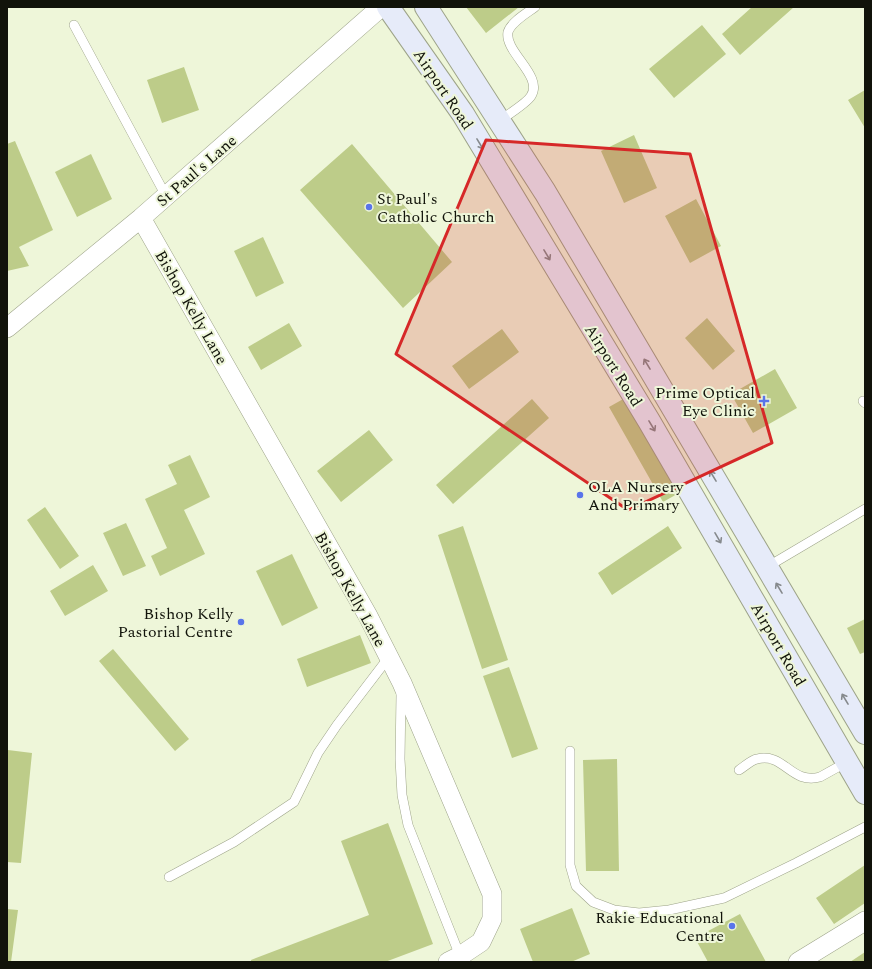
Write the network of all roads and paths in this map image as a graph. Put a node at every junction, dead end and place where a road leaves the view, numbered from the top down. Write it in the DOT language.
graph roads {
  1 [pos="381,7"];
  2 [pos="388,7"];
  3 [pos="426,7"];
  4 [pos="535,7"];
  5 [pos="74,25"];
  6 [pos="499,121"];
  7 [pos="166,196"];
  8 [pos="141,218"];
  9 [pos="7,328"];
  10 [pos="865,509"];
  11 [pos="766,567"];
  12 [pos="389,657"];
  13 [pos="402,683"];
  14 [pos="865,733"];
  15 [pos="570,751"];
  16 [pos="847,762"];
  17 [pos="739,770"];
  18 [pos="865,792"];
  19 [pos="865,827"];
  20 [pos="169,877"];
  21 [pos="865,921"];
  22 [pos="454,959"];
  23 [pos="798,962"];
  1 -- 7 [label="street, St Paul's Lane"];
  2 -- 16 [label="main road, Airport Road, one-way"];
  3 -- 6 [label="main road, Airport Road"];
  4 -- 6 [label="lane"];
  5 -- 7 [label="lane"];
  11 -- 6 [label="main road, Airport Road, one-way"];
  7 -- 8 [label="street, St Paul's Lane"];
  8 -- 9 [label="street, St Paul's Lane"];
  8 -- 12 [label="street, Bishop Kelly Lane"];
  10 -- 11 [label="lane"];
  14 -- 11 [label="main road, Airport Road, one-way"];
  12 -- 13 [label="street, Bishop Kelly Lane"];
  12 -- 20 [label="lane"];
  13 -- 22 [label="lane"];
  13 -- 22 [label="street, Bishop Kelly Lane"];
  15 -- 19 [label="lane"];
  16 -- 17 [label="lane"];
  16 -- 18 [label="main road, Airport Road"];
  21 -- 23 [label="street"];
}
